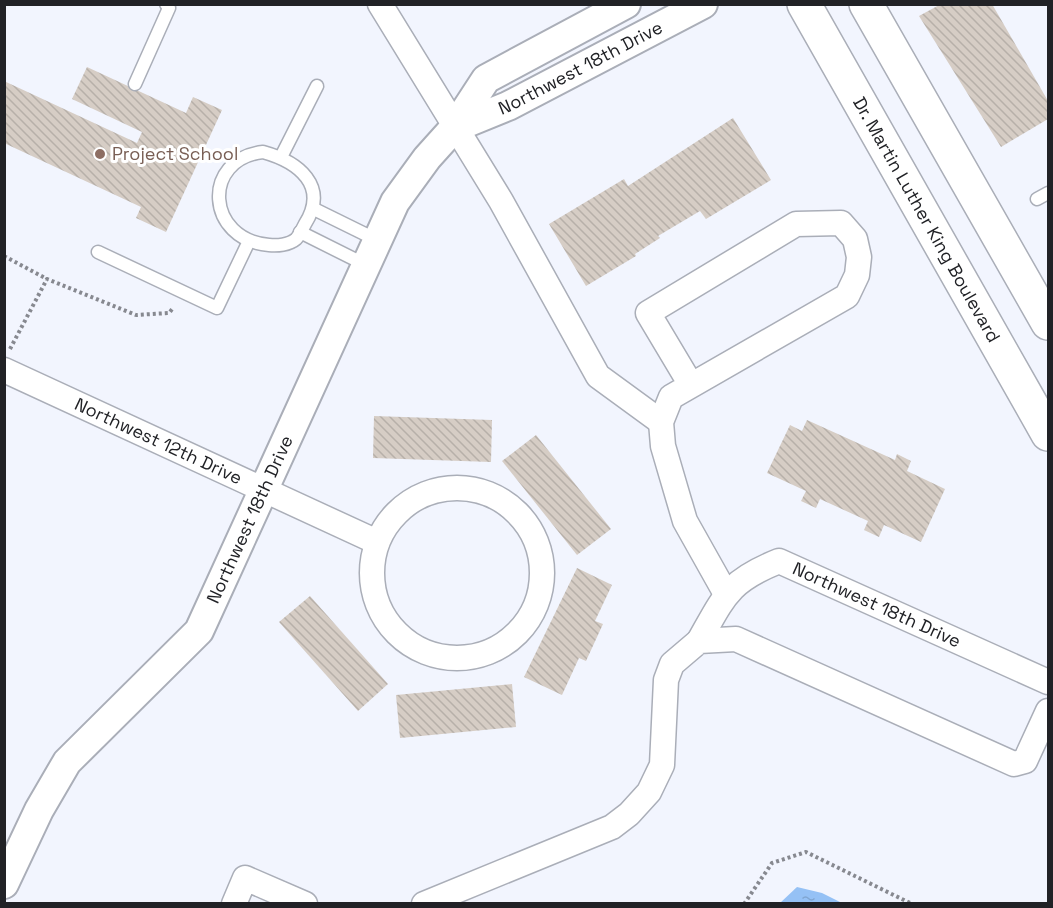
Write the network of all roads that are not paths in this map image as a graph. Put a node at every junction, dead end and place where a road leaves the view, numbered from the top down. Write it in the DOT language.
graph roads {
  1 [pos="166,4"];
  2 [pos="380,4"];
  3 [pos="626,4"];
  4 [pos="704,4"];
  5 [pos="804,4"];
  6 [pos="866,4"];
  7 [pos="135,84"];
  8 [pos="317,86"];
  9 [pos="454,128"];
  10 [pos="281,157"];
  11 [pos="1048,193"];
  12 [pos="1037,199"];
  13 [pos="314,209"];
  14 [pos="300,232"];
  15 [pos="249,241"];
  16 [pos="98,252"];
  17 [pos="373,253"];
  18 [pos="1048,323"];
  19 [pos="7,360"];
  20 [pos="691,385"];
  21 [pos="661,422"];
  22 [pos="1048,434"];
  23 [pos="263,491"];
  24 [pos="377,542"];
  25 [pos="726,594"];
  26 [pos="699,641"];
  27 [pos="1048,682"];
  28 [pos="1048,711"];
  29 [pos="4,884"];
  30 [pos="234,903"];
  31 [pos="305,903"];
  32 [pos="424,903"];
  1 -- 7 [label="lane"];
  2 -- 9 [label="street"];
  3 -- 9 [label="street, Northwest 18th Drive"];
  4 -- 9 [label="street, Northwest 18th Drive"];
  5 -- 22 [label="main road, Dr. Martin Luther King Boulevard"];
  6 -- 18 [label="main road"];
  8 -- 10 [label="lane"];
  9 -- 17 [label="street, Northwest 18th Drive"];
  9 -- 21 [label="street"];
  10 -- 13 [label="lane"];
  10 -- 15 [label="lane"];
  11 -- 12 [label="lane"];
  13 -- 14 [label="lane"];
  13 -- 17 [label="lane"];
  14 -- 15 [label="lane"];
  14 -- 17 [label="lane"];
  15 -- 16 [label="lane"];
  17 -- 23 [label="street, Northwest 18th Drive"];
  19 -- 23 [label="street, Northwest 12th Drive"];
  20 -- 20 [label="street"];
  20 -- 21 [label="street"];
  21 -- 25 [label="street"];
  23 -- 24 [label="street, Northwest 12th Drive"];
  23 -- 29 [label="street, Northwest 18th Drive"];
  24 -- 24 [label="street"];
  25 -- 26 [label="street, Northwest 18th Drive"];
  25 -- 27 [label="street, Northwest 18th Drive"];
  26 -- 28 [label="street"];
  26 -- 32 [label="street, Northwest 18th Drive"];
  30 -- 31 [label="street"];
}
